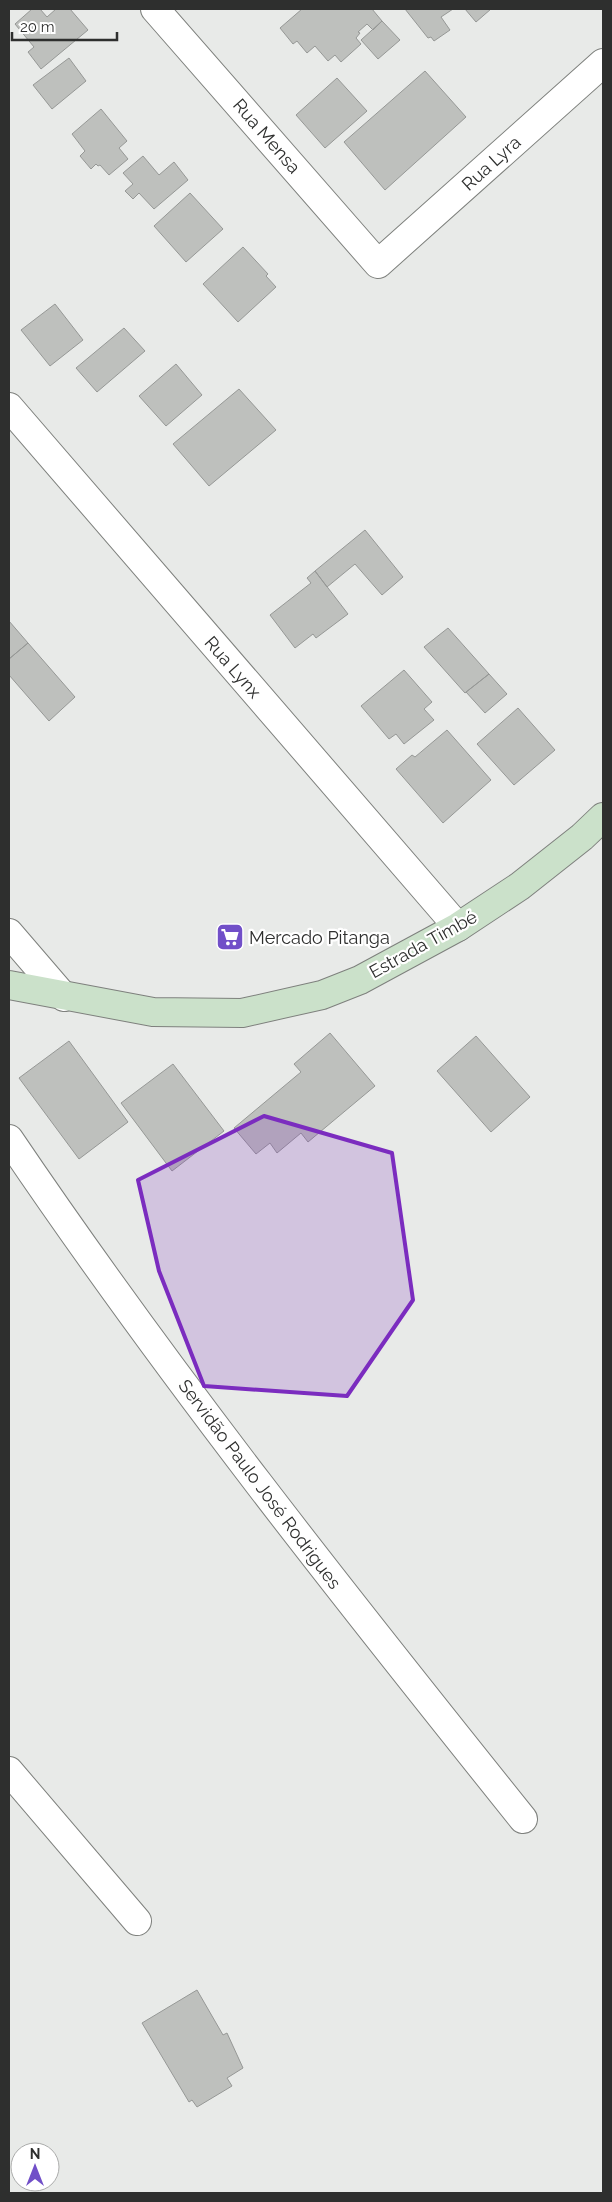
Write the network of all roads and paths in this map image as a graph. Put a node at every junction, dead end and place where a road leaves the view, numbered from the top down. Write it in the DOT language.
graph roads {
  1 [pos="155,9"];
  2 [pos="603,63"];
  3 [pos="378,264"];
  4 [pos="9,408"];
  5 [pos="603,817"];
  6 [pos="458,927"];
  7 [pos="9,933"];
  8 [pos="9,985"];
  9 [pos="64,997"];
  10 [pos="9,1139"];
  11 [pos="9,1771"];
  12 [pos="523,1819"];
  13 [pos="137,1921"];
  1 -- 3 [label="street, Rua Mensa"];
  2 -- 3 [label="street, Rua Lyra"];
  4 -- 6 [label="street, Rua Lynx"];
  5 -- 6 [label="street, Estrada Timbé"];
  6 -- 9 [label="street, Estrada Timbé"];
  7 -- 9 [label="street"];
  8 -- 9 [label="street, Estrada Timbé"];
  10 -- 12 [label="street, Servidão Paulo José Rodrigues"];
  11 -- 13 [label="street"];
}
